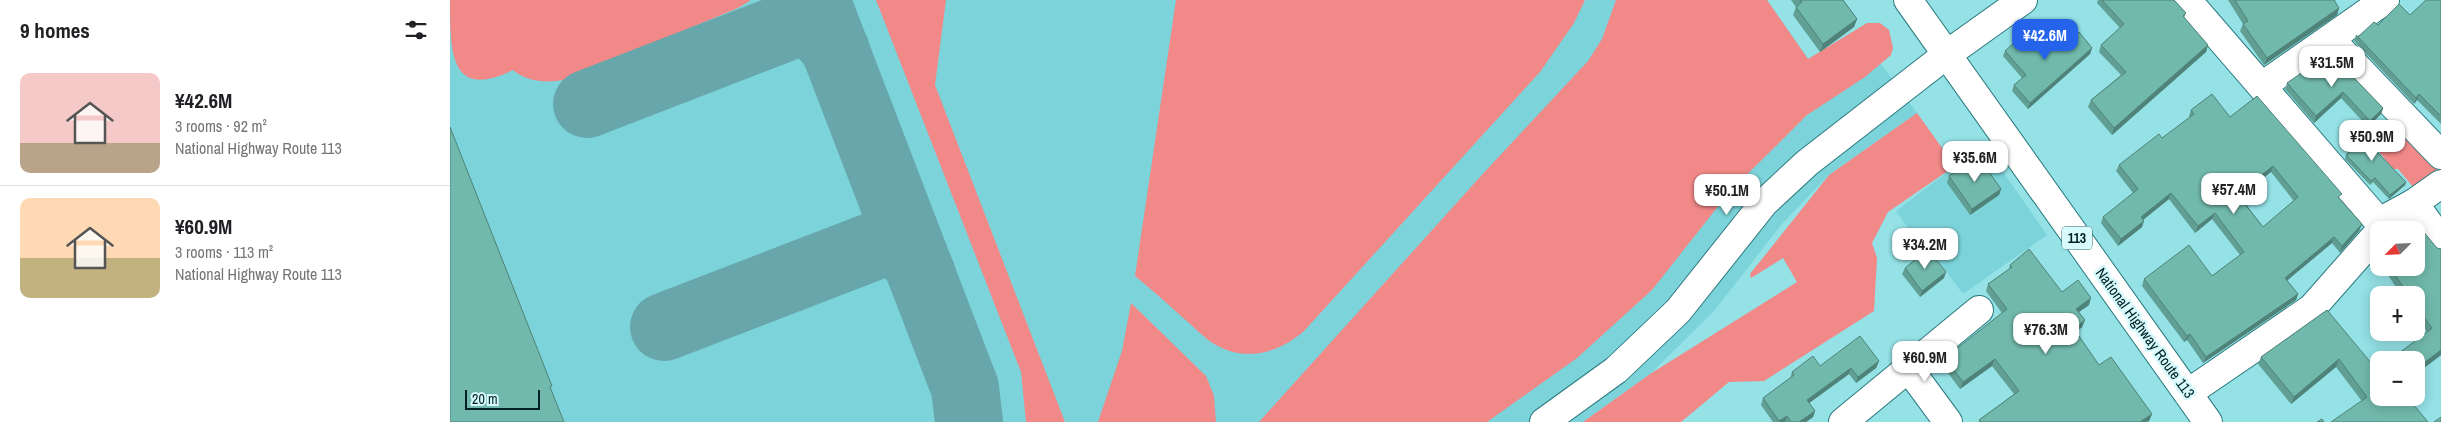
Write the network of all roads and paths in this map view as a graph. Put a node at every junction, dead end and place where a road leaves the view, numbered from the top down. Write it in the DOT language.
graph roads {
  1 [pos="1908,0"];
  2 [pos="2023,0"];
  3 [pos="2187,0"];
  4 [pos="2385,0"];
  5 [pos="2330,39"];
  6 [pos="1946,55"];
  7 [pos="2262,86"];
  8 [pos="2441,155"];
  9 [pos="2441,184"];
  10 [pos="2393,219"];
  11 [pos="2441,241"];
  12 [pos="1979,310"];
  13 [pos="1908,369"];
  14 [pos="2188,393"];
  15 [pos="1544,422"];
  16 [pos="1844,422"];
  17 [pos="1948,422"];
  18 [pos="2208,422"];
  1 -- 6 [label="main road, National Highway Route 113 / 113"];
  2 -- 6 [label="main road"];
  3 -- 7 [label="main road"];
  4 -- 5 [label="main road"];
  5 -- 7 [label="main road"];
  5 -- 8 [label="main road"];
  6 -- 14 [label="main road, National Highway Route 113 / 113"];
  6 -- 15 [label="main road"];
  7 -- 10 [label="main road"];
  9 -- 10 [label="main road"];
  10 -- 11 [label="main road"];
  10 -- 14 [label="main road"];
  12 -- 13 [label="main road"];
  13 -- 16 [label="main road"];
  13 -- 17 [label="main road"];
  14 -- 18 [label="main road, National Highway Route 113 / 113"];
}
